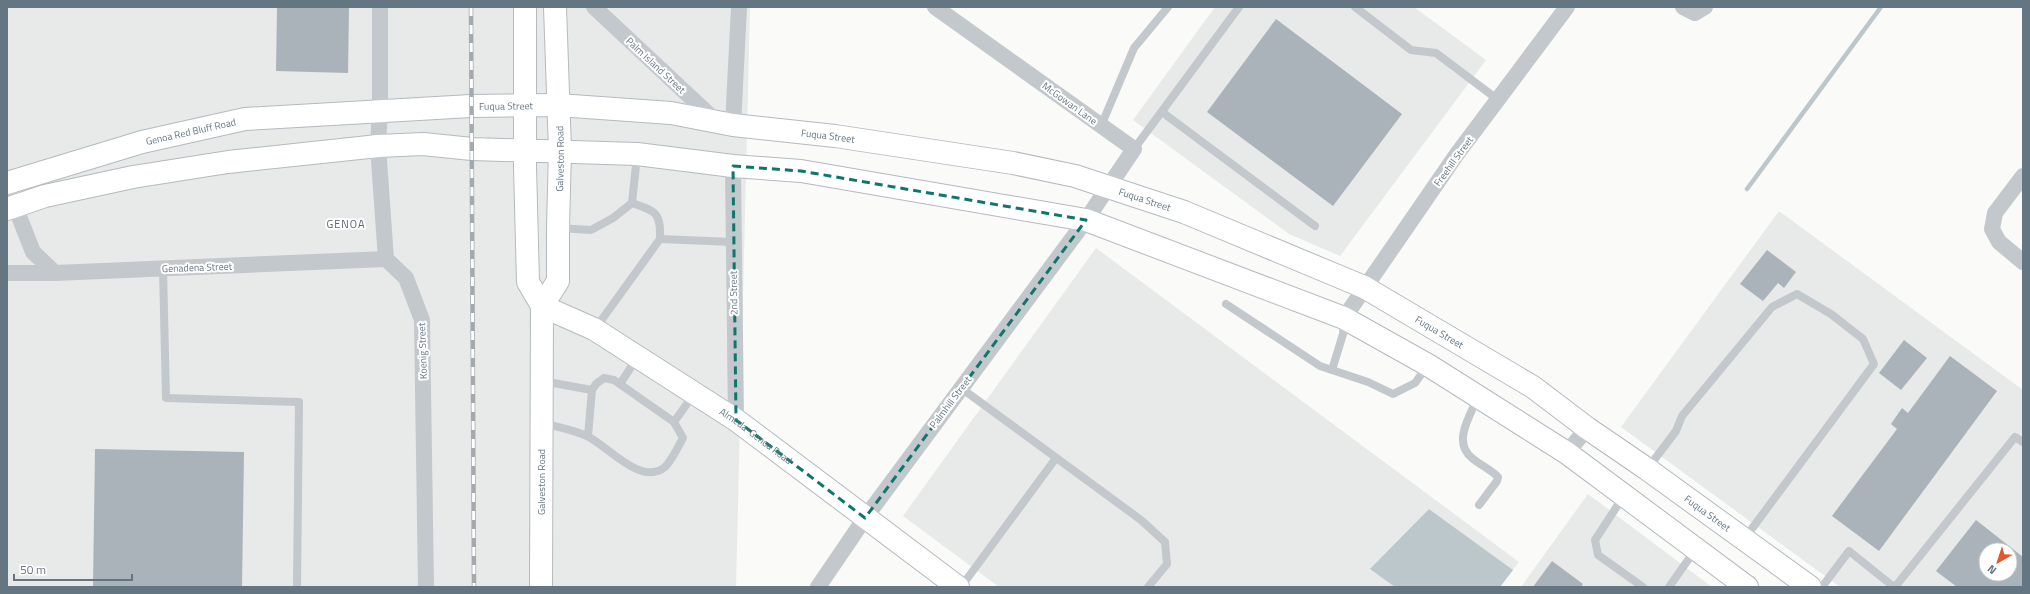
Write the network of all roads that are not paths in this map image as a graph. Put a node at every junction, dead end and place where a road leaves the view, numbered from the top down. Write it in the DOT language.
graph roads {
  1 [pos="380,7"];
  2 [pos="525,7"];
  3 [pos="555,7"];
  4 [pos="594,7"];
  5 [pos="740,7"];
  6 [pos="935,7"];
  7 [pos="1168,7"];
  8 [pos="1239,7"];
  9 [pos="1355,7"];
  10 [pos="1567,7"];
  11 [pos="1497,100"];
  12 [pos="558,105"];
  13 [pos="525,107"];
  14 [pos="380,110"];
  15 [pos="1162,112"];
  16 [pos="725,124"];
  17 [pos="1102,126"];
  18 [pos="378,146"];
  19 [pos="1134,149"];
  20 [pos="525,150"];
  21 [pos="560,150"];
  22 [pos="637,154"];
  23 [pos="733,166"];
  24 [pos="2023,176"];
  25 [pos="7,183"];
  26 [pos="7,186"];
  27 [pos="1108,186"];
  28 [pos="632,202"];
  29 [pos="11,207"];
  30 [pos="1086,220"];
  31 [pos="1316,226"];
  32 [pos="558,228"];
  33 [pos="660,239"];
  34 [pos="733,242"];
  35 [pos="386,259"];
  36 [pos="2023,262"];
  37 [pos="163,268"];
  38 [pos="7,273"];
  39 [pos="55,273"];
  40 [pos="1364,287"];
  41 [pos="1226,304"];
  42 [pos="542,306"];
  43 [pos="1344,318"];
  44 [pos="594,329"];
  45 [pos="638,357"];
  46 [pos="1428,365"];
  47 [pos="1332,370"];
  48 [pos="541,381"];
  49 [pos="620,384"];
  50 [pos="961,388"];
  51 [pos="592,390"];
  52 [pos="695,394"];
  53 [pos="1479,397"];
  54 [pos="736,420"];
  55 [pos="541,422"];
  56 [pos="674,422"];
  57 [pos="1586,428"];
  58 [pos="588,436"];
  59 [pos="2023,442"];
  60 [pos="1567,453"];
  61 [pos="1056,458"];
  62 [pos="1647,469"];
  63 [pos="1624,496"];
  64 [pos="1479,505"];
  65 [pos="865,518"];
  66 [pos="1743,540"];
  67 [pos="1696,549"];
  68 [pos="544,585"];
  69 [pos="297,587"];
  70 [pos="426,587"];
  71 [pos="818,587"];
  72 [pos="959,587"];
  73 [pos="1148,587"];
  74 [pos="1643,587"];
  75 [pos="1669,587"];
  76 [pos="1747,587"];
  77 [pos="1810,587"];
  78 [pos="1822,587"];
  79 [pos="1895,587"];
  1 -- 14 [label="street"];
  2 -- 13 [label="main road"];
  3 -- 12 [label="main road, Galveston Road"];
  4 -- 16 [label="street, Palm Island Street"];
  5 -- 16 [label="street"];
  6 -- 17 [label="street, McGowan Lane"];
  7 -- 17 [label="lane"];
  8 -- 15 [label="lane"];
  9 -- 11 [label="lane"];
  10 -- 11 [label="street, Freehill Street"];
  11 -- 40 [label="street, Freehill Street"];
  12 -- 13 [label="main road, Fuqua Street"];
  12 -- 16 [label="main road, Fuqua Street"];
  12 -- 21 [label="main road, Galveston Road"];
  13 -- 14 [label="main road, Fuqua Street"];
  13 -- 20 [label="main road"];
  14 -- 18 [label="street"];
  14 -- 25 [label="main road, Genoa Red Bluff Road"];
  15 -- 19 [label="lane"];
  15 -- 31 [label="lane"];
  16 -- 27 [label="main road, Fuqua Street"];
  17 -- 19 [label="street, McGowan Lane"];
  18 -- 20 [label="main road"];
  18 -- 29 [label="main road"];
  18 -- 35 [label="street"];
  19 -- 27 [label="street"];
  20 -- 21 [label="main road"];
  20 -- 42 [label="main road"];
  21 -- 22 [label="main road"];
  21 -- 32 [label="main road, Galveston Road"];
  22 -- 23 [label="main road"];
  22 -- 28 [label="lane"];
  23 -- 30 [label="main road"];
  23 -- 34 [label="street, 2nd Street"];
  24 -- 36 [label="street"];
  26 -- 29 [label="street"];
  27 -- 30 [label="street"];
  27 -- 40 [label="main road, Fuqua Street"];
  28 -- 32 [label="lane"];
  28 -- 33 [label="lane"];
  29 -- 39 [label="street"];
  30 -- 43 [label="main road"];
  30 -- 50 [label="street, Palmhill Street"];
  32 -- 42 [label="main road, Galveston Road"];
  33 -- 34 [label="lane"];
  33 -- 44 [label="lane"];
  34 -- 54 [label="street, 2nd Street"];
  35 -- 37 [label="street, Genadena Street"];
  35 -- 70 [label="street, Koenig Street"];
  37 -- 39 [label="street, Genadena Street"];
  37 -- 69 [label="lane"];
  38 -- 39 [label="street, Genadena Street"];
  40 -- 43 [label="street, Freehill Street"];
  40 -- 57 [label="main road, Fuqua Street"];
  41 -- 47 [label="lane"];
  42 -- 44 [label="main road, Almeda-Genoa Road"];
  42 -- 48 [label="main road, Galveston Road"];
  43 -- 46 [label="main road"];
  43 -- 47 [label="lane"];
  44 -- 45 [label="main road, Almeda-Genoa Road"];
  45 -- 49 [label="lane"];
  45 -- 52 [label="main road, Almeda-Genoa Road"];
  46 -- 47 [label="lane"];
  46 -- 53 [label="main road"];
  48 -- 51 [label="lane"];
  48 -- 55 [label="main road, Galveston Road"];
  49 -- 51 [label="lane"];
  49 -- 56 [label="lane"];
  50 -- 61 [label="lane"];
  50 -- 65 [label="street, Palmhill Street"];
  51 -- 58 [label="lane"];
  52 -- 54 [label="main road, Almeda-Genoa Road"];
  52 -- 56 [label="lane"];
  53 -- 60 [label="main road"];
  53 -- 64 [label="lane"];
  54 -- 65 [label="main road, Almeda-Genoa Road"];
  55 -- 58 [label="lane"];
  55 -- 68 [label="main road, Galveston Road"];
  56 -- 58 [label="lane"];
  57 -- 60 [label="street"];
  57 -- 62 [label="main road, Fuqua Street"];
  59 -- 79 [label="lane"];
  60 -- 63 [label="main road"];
  61 -- 72 [label="lane"];
  61 -- 73 [label="lane"];
  62 -- 66 [label="main road, Fuqua Street"];
  62 -- 66 [label="lane"];
  63 -- 67 [label="main road"];
  63 -- 74 [label="lane"];
  65 -- 71 [label="street, Palmhill Street"];
  65 -- 72 [label="main road, Almeda-Genoa Road"];
  66 -- 77 [label="main road, Fuqua Street"];
  67 -- 75 [label="lane"];
  67 -- 76 [label="main road"];
  78 -- 79 [label="lane"];
}
